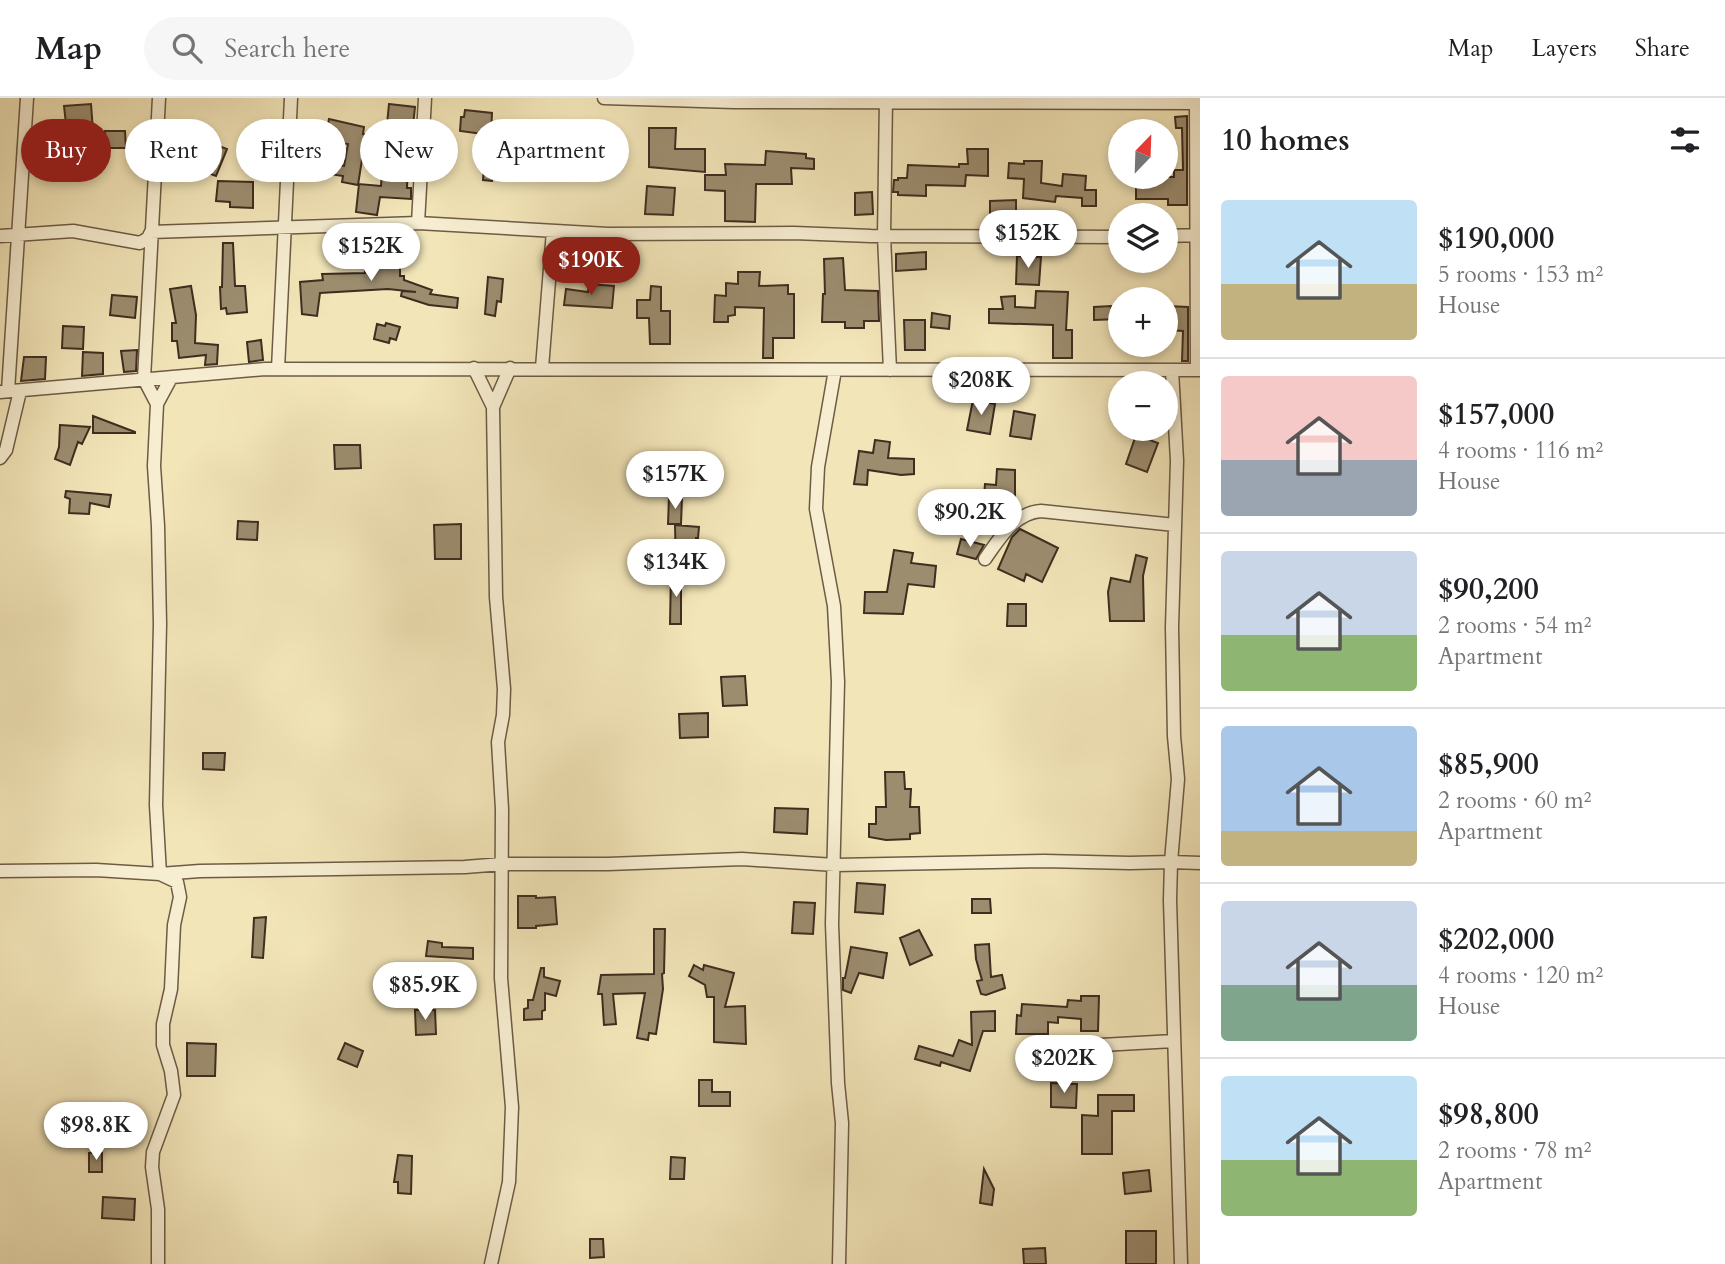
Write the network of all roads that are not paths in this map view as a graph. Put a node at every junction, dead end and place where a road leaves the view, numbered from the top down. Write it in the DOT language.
graph roads {
  1 [pos="27,98"];
  2 [pos="159,98"];
  3 [pos="291,98"];
  4 [pos="425,98"];
  5 [pos="604,98"];
  6 [pos="886,100"];
  7 [pos="1021,100"];
  8 [pos="1198,103"];
  9 [pos="418,223"];
  10 [pos="284,226"];
  11 [pos="553,231"];
  12 [pos="151,232"];
  13 [pos="19,235"];
  14 [pos="1198,235"];
  15 [pos="0,236"];
  16 [pos="884,236"];
  17 [pos="1178,236"];
  18 [pos="1108,237"];
  19 [pos="474,368"];
  20 [pos="510,368"];
  21 [pos="542,368"];
  22 [pos="278,369"];
  23 [pos="835,370"];
  24 [pos="890,370"];
  25 [pos="1171,370"];
  26 [pos="1198,370"];
  27 [pos="171,378"];
  28 [pos="144,379"];
  29 [pos="9,391"];
  30 [pos="157,404"];
  31 [pos="493,407"];
  32 [pos="0,458"];
  33 [pos="1175,525"];
  34 [pos="985,559"];
  35 [pos="1171,862"];
  36 [pos="502,863"];
  37 [pos="1200,863"];
  38 [pos="835,865"];
  39 [pos="0,871"];
  40 [pos="160,874"];
  41 [pos="1174,1041"];
  42 [pos="1028,1049"];
  43 [pos="158,1264"];
  44 [pos="491,1264"];
  45 [pos="839,1264"];
  46 [pos="1181,1264"];
  1 -- 13 [label="street"];
  2 -- 12 [label="street"];
  3 -- 10 [label="street"];
  4 -- 9 [label="street"];
  5 -- 6 [label="street"];
  6 -- 7 [label="street"];
  6 -- 16 [label="street"];
  7 -- 8 [label="street"];
  8 -- 14 [label="street"];
  9 -- 10 [label="street"];
  9 -- 11 [label="street"];
  10 -- 12 [label="street"];
  10 -- 22 [label="street"];
  11 -- 16 [label="street"];
  11 -- 21 [label="street"];
  12 -- 13 [label="street"];
  12 -- 28 [label="street"];
  13 -- 15 [label="street"];
  13 -- 29 [label="street"];
  14 -- 17 [label="street"];
  14 -- 26 [label="street"];
  16 -- 18 [label="street"];
  16 -- 24 [label="street"];
  19 -- 20 [label="street"];
  19 -- 22 [label="street"];
  19 -- 31 [label="street"];
  20 -- 21 [label="street"];
  20 -- 31 [label="street"];
  21 -- 23 [label="street"];
  22 -- 27 [label="street"];
  23 -- 24 [label="street"];
  23 -- 38 [label="street"];
  24 -- 25 [label="street"];
  25 -- 26 [label="street"];
  25 -- 33 [label="street"];
  27 -- 28 [label="street"];
  27 -- 30 [label="street"];
  28 -- 29 [label="street"];
  28 -- 30 [label="street"];
  29 -- 32 [label="street"];
  30 -- 40 [label="street"];
  31 -- 36 [label="street"];
  33 -- 34 [label="street"];
  33 -- 35 [label="street"];
  35 -- 37 [label="street"];
  35 -- 38 [label="street"];
  35 -- 41 [label="street"];
  36 -- 38 [label="street"];
  36 -- 40 [label="street"];
  36 -- 44 [label="street"];
  38 -- 45 [label="street"];
  39 -- 40 [label="street"];
  40 -- 43 [label="street"];
  41 -- 42 [label="street"];
  41 -- 46 [label="street"];
}
